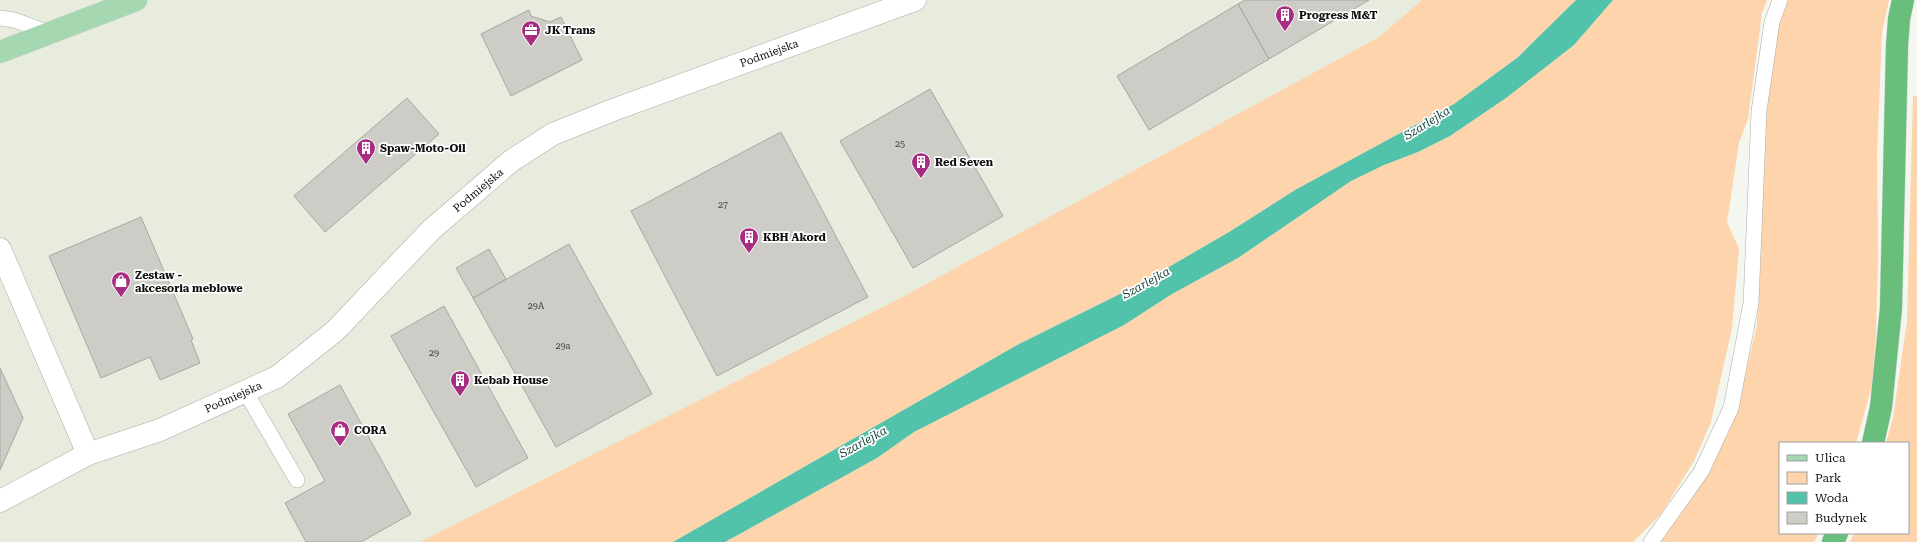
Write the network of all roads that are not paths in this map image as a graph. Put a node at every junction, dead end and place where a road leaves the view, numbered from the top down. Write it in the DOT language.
graph roads {
  1 [pos="136,0"];
  2 [pos="915,0"];
  3 [pos="1780,0"];
  4 [pos="1903,0"];
  5 [pos="0,18"];
  6 [pos="50,33"];
  7 [pos="0,52"];
  8 [pos="0,249"];
  9 [pos="245,391"];
  10 [pos="1873,442"];
  11 [pos="88,454"];
  12 [pos="297,480"];
  13 [pos="0,501"];
  14 [pos="1651,542"];
  1 -- 6 [label="main road"];
  2 -- 9 [label="street, Podmiejska"];
  3 -- 14 [label="lane"];
  4 -- 10 [label="highway"];
  5 -- 6 [label="lane"];
  6 -- 7 [label="main road"];
  8 -- 11 [label="street"];
  9 -- 11 [label="street, Podmiejska"];
  9 -- 12 [label="lane"];
  11 -- 13 [label="street, Podmiejska"];
}
